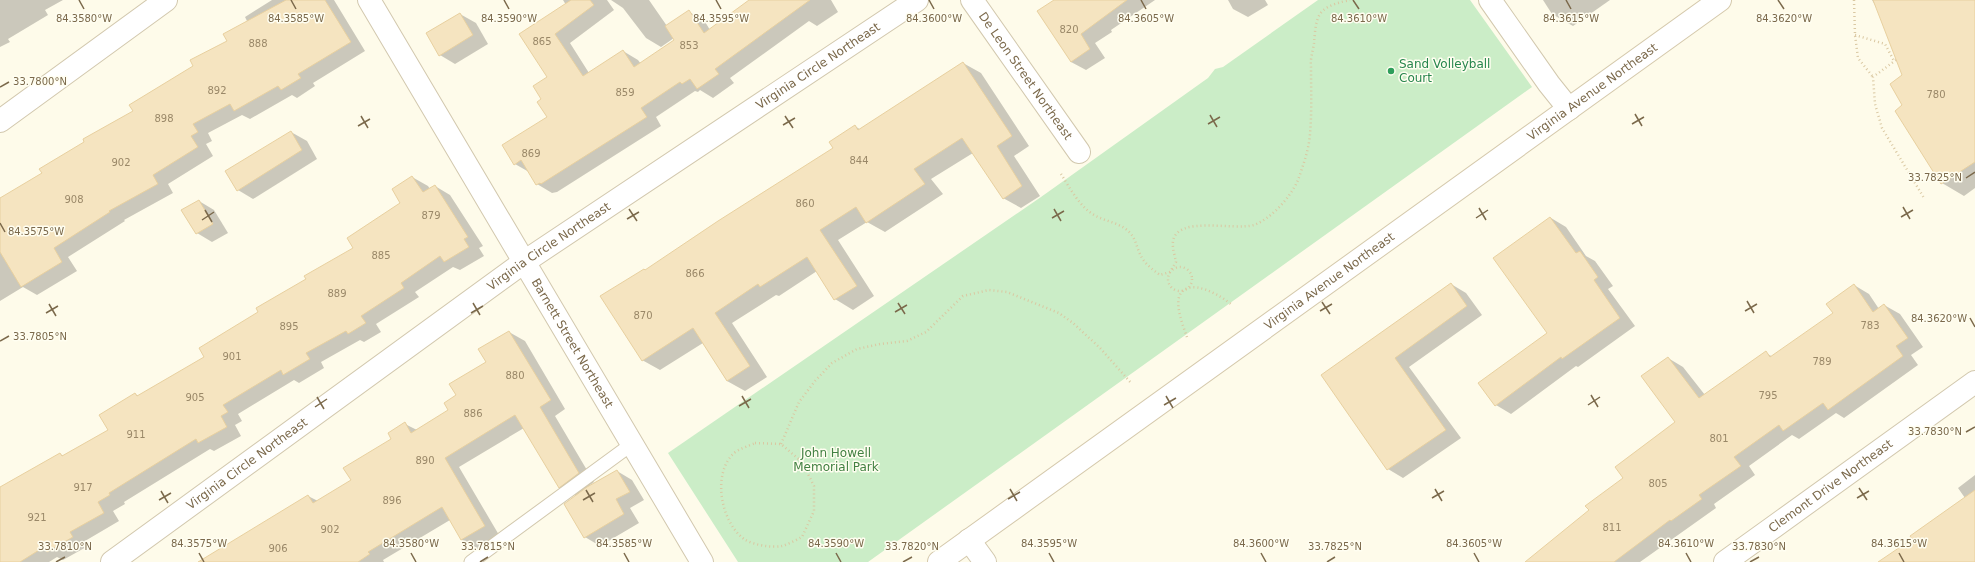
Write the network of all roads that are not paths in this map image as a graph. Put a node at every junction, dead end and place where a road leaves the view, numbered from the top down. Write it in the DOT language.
graph roads {
  1 [pos="166,0"];
  2 [pos="369,0"];
  3 [pos="917,0"];
  4 [pos="972,0"];
  5 [pos="1490,0"];
  6 [pos="1720,0"];
  7 [pos="1569,109"];
  8 [pos="0,122"];
  9 [pos="1079,152"];
  10 [pos="524,262"];
  11 [pos="1975,382"];
  12 [pos="632,444"];
  13 [pos="969,540"];
  14 [pos="112,562"];
  15 [pos="471,562"];
  16 [pos="702,562"];
  17 [pos="939,562"];
  18 [pos="984,562"];
  19 [pos="1725,562"];
  1 -- 8 [label="street"];
  2 -- 10 [label="street, Barnett Street Northeast"];
  3 -- 10 [label="street, Virginia Circle Northeast"];
  4 -- 9 [label="street, De Leon Street Northeast"];
  5 -- 7 [label="street"];
  6 -- 7 [label="street, Virginia Avenue Northeast"];
  7 -- 13 [label="street, Virginia Avenue Northeast"];
  10 -- 12 [label="street, Barnett Street Northeast"];
  10 -- 14 [label="street, Virginia Circle Northeast"];
  11 -- 19 [label="street, Clemont Drive Northeast"];
  12 -- 15 [label="lane"];
  12 -- 16 [label="street, Barnett Street Northeast"];
  13 -- 17 [label="street, Virginia Avenue Northeast"];
  13 -- 18 [label="street"];
}
